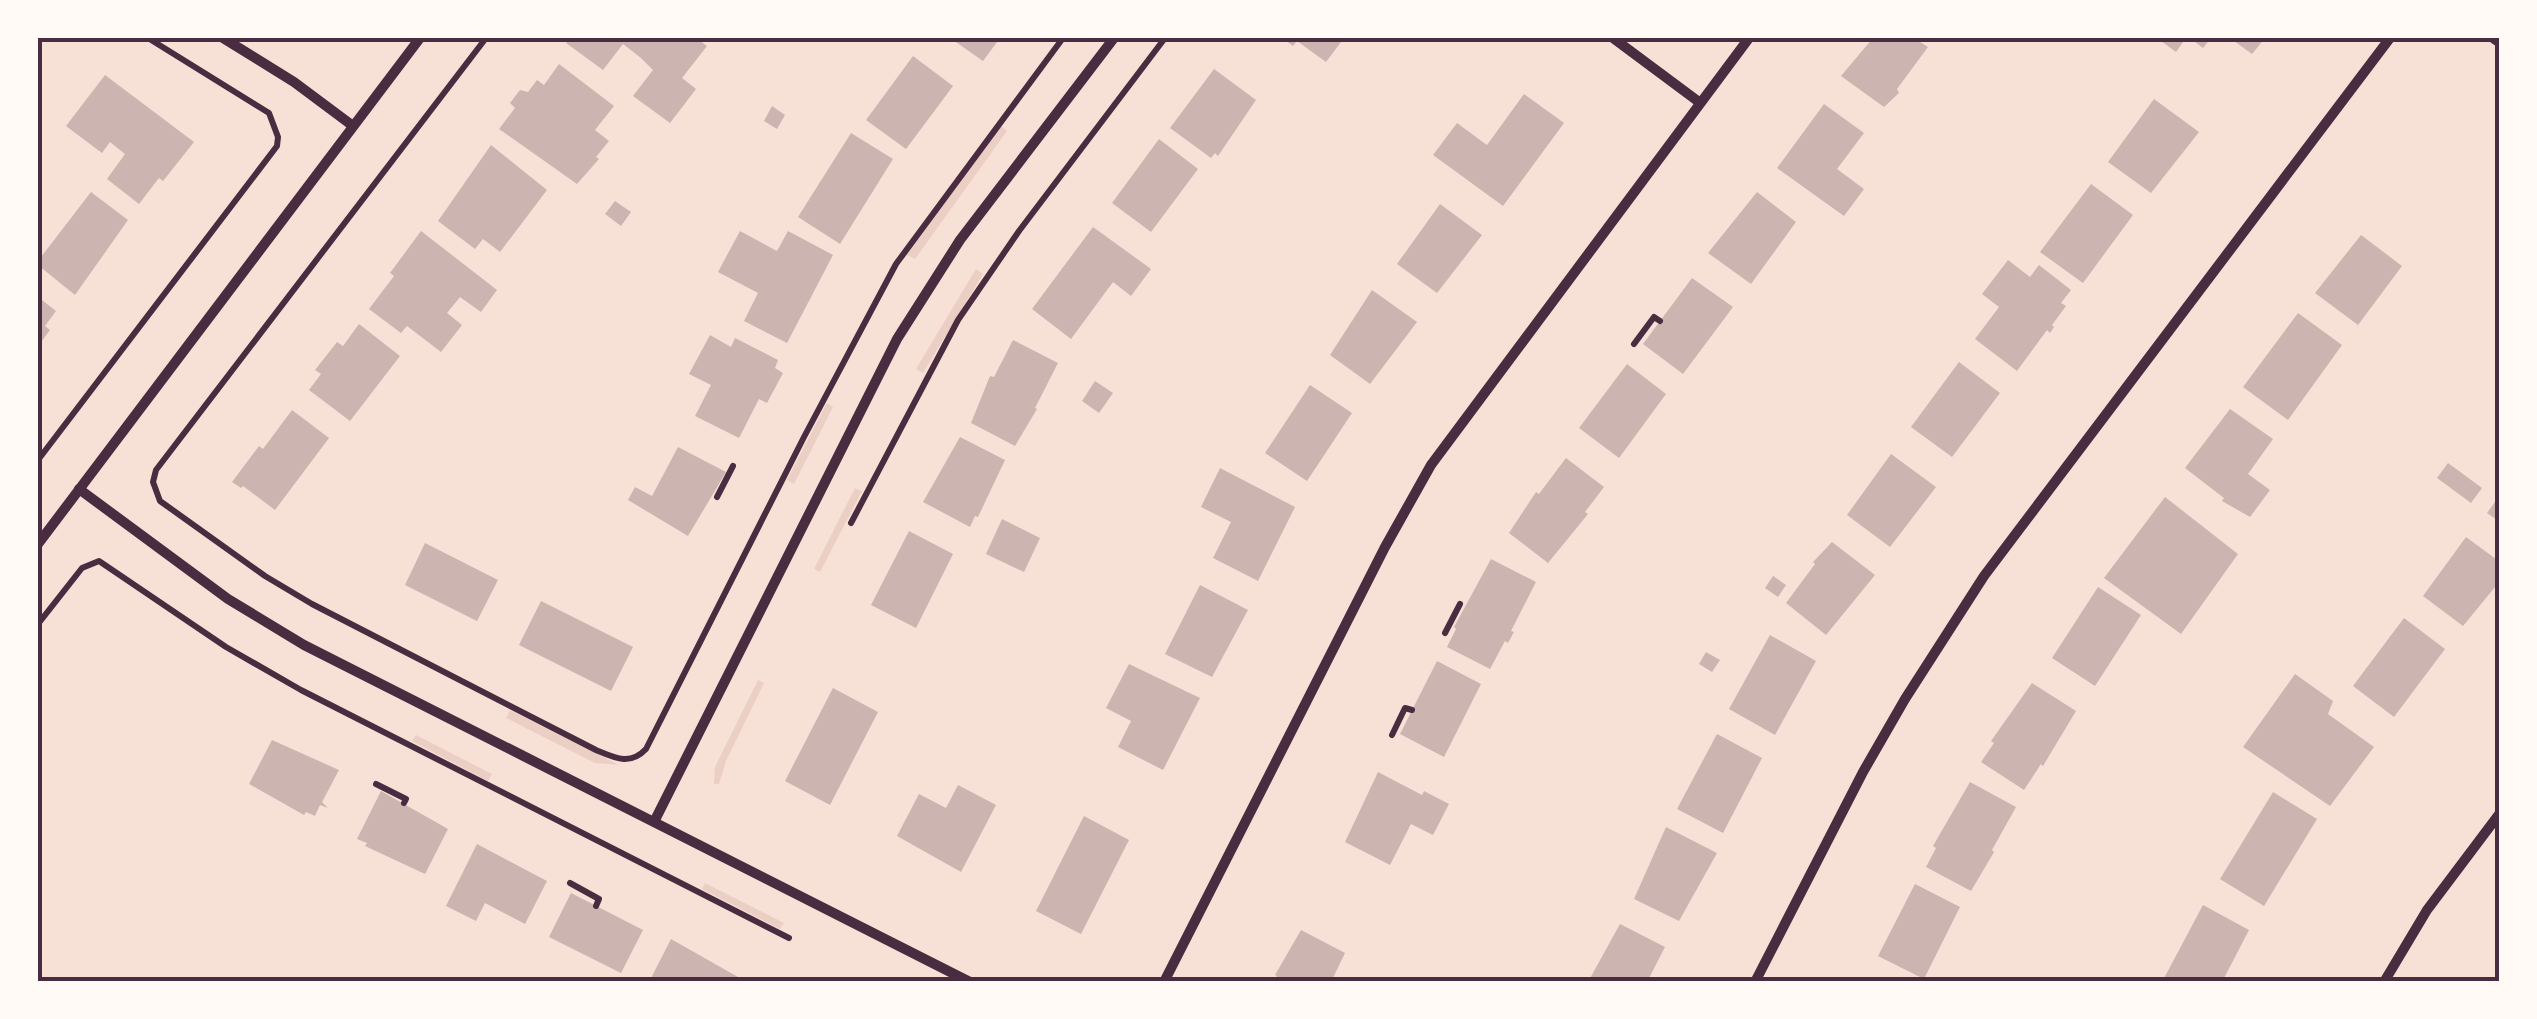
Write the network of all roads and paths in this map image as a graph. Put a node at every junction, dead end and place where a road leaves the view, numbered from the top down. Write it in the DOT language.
graph roads {
  1 [pos="148,38"];
  2 [pos="223,38"];
  3 [pos="420,38"];
  4 [pos="486,38"];
  5 [pos="1062,38"];
  6 [pos="1114,38"];
  7 [pos="1164,38"];
  8 [pos="1614,38"];
  9 [pos="1749,38"];
  10 [pos="2390,38"];
  11 [pos="2493,38"];
  12 [pos="2500,42"];
  13 [pos="1698,102"];
  14 [pos="353,126"];
  15 [pos="1660,321"];
  16 [pos="1634,344"];
  17 [pos="38,460"];
  18 [pos="733,466"];
  19 [pos="79,489"];
  20 [pos="718,497"];
  21 [pos="852,523"];
  22 [pos="38,544"];
  23 [pos="1460,604"];
  24 [pos="38,624"];
  25 [pos="1445,633"];
  26 [pos="1412,710"];
  27 [pos="1392,735"];
  28 [pos="376,784"];
  29 [pos="404,803"];
  30 [pos="2500,813"];
  31 [pos="655,820"];
  32 [pos="570,884"];
  33 [pos="596,906"];
  34 [pos="789,938"];
  35 [pos="970,982"];
  36 [pos="1164,982"];
  37 [pos="1755,982"];
  38 [pos="2384,982"];
  1 -- 17 [label="path"];
  2 -- 14 [label="street"];
  3 -- 14 [label="street"];
  4 -- 5 [label="path"];
  6 -- 31 [label="street"];
  7 -- 21 [label="path"];
  8 -- 13 [label="street"];
  9 -- 13 [label="street"];
  10 -- 37 [label="street"];
  11 -- 12 [label="street"];
  13 -- 36 [label="street"];
  14 -- 19 [label="street"];
  15 -- 16 [label="path"];
  18 -- 20 [label="path"];
  19 -- 22 [label="street"];
  19 -- 31 [label="street"];
  23 -- 25 [label="path"];
  24 -- 34 [label="path"];
  26 -- 27 [label="path"];
  28 -- 29 [label="path"];
  30 -- 38 [label="street"];
  31 -- 35 [label="street"];
  32 -- 33 [label="path"];
}
